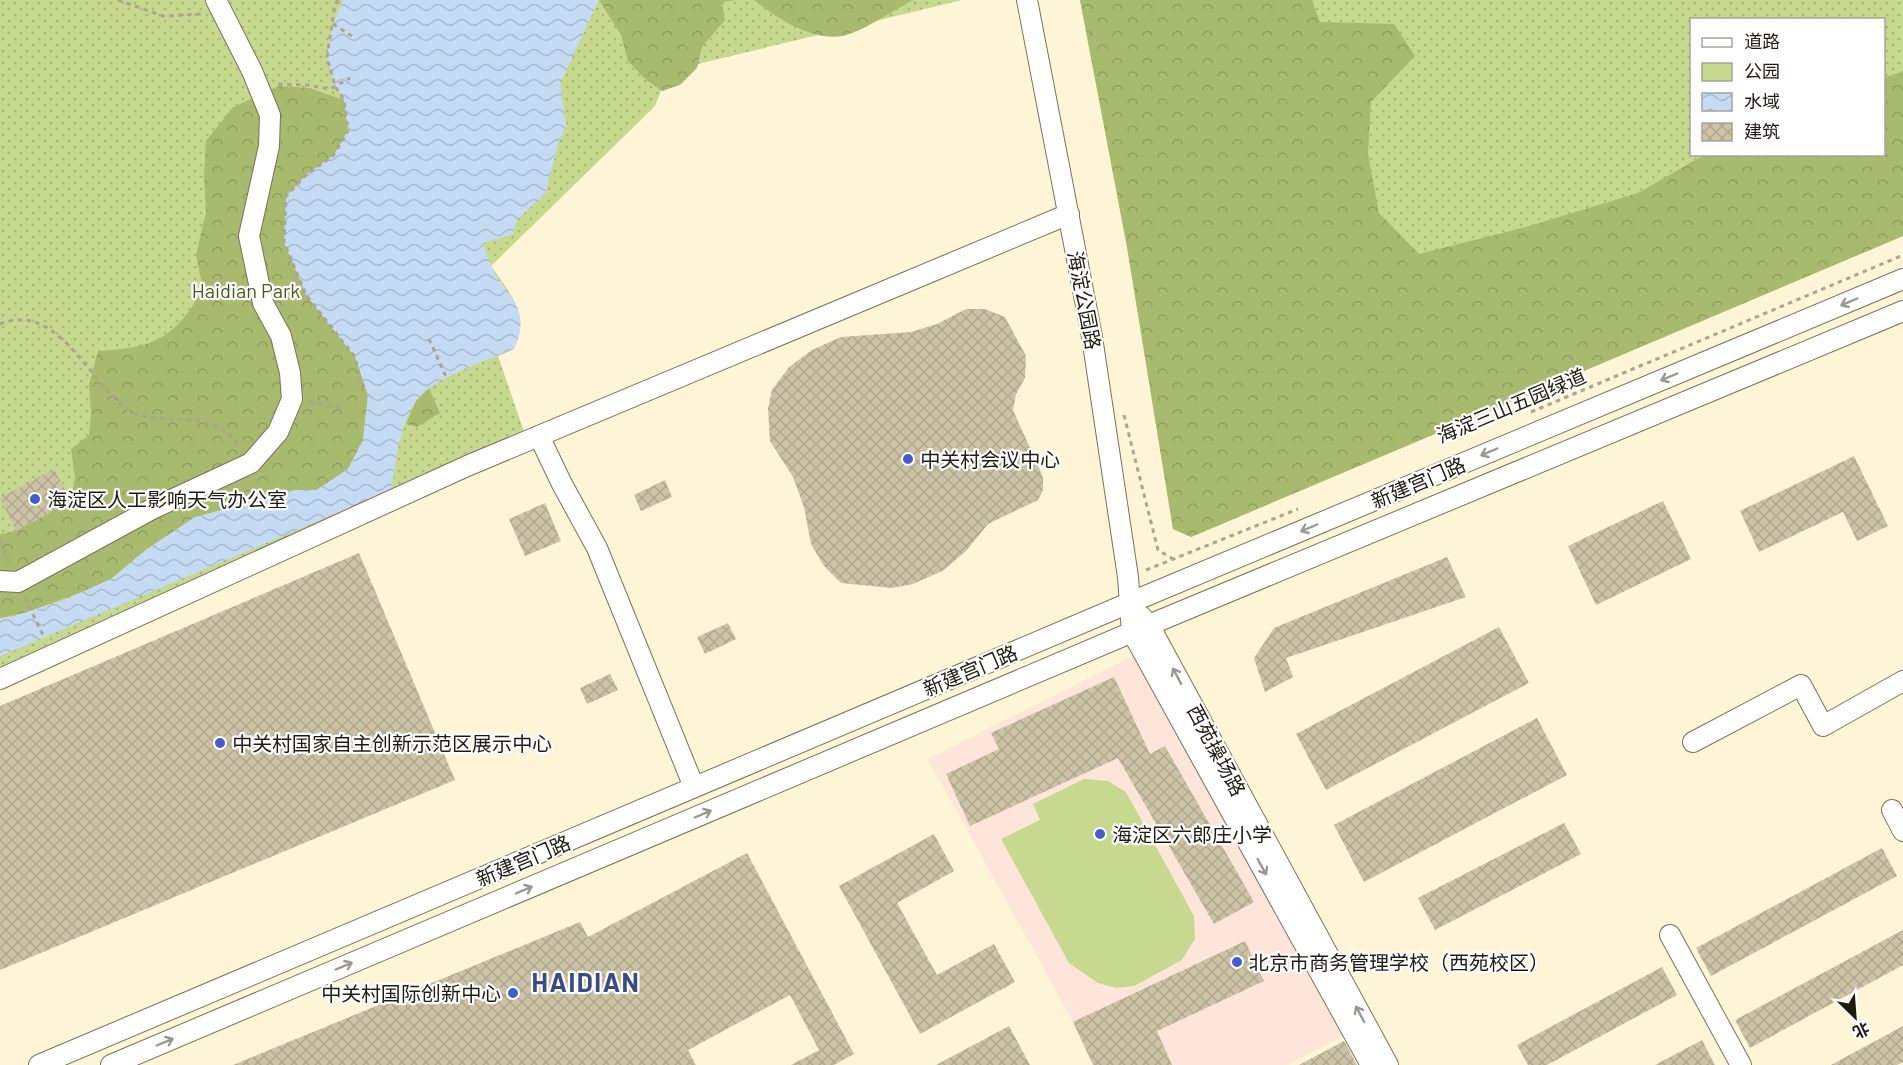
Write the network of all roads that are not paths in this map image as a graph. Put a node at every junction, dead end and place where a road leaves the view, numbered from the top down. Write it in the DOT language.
graph roads {
  1 [pos="1027,0"];
  2 [pos="219,6"];
  3 [pos="1068,214"];
  4 [pos="1903,279"];
  5 [pos="1903,311"];
  6 [pos="539,435"];
  7 [pos="0,581"];
  8 [pos="1129,603"];
  9 [pos="1140,628"];
  10 [pos="0,679"];
  11 [pos="1903,681"];
  12 [pos="1693,742"];
  13 [pos="694,787"];
  14 [pos="1892,810"];
  15 [pos="1903,831"];
  16 [pos="1670,935"];
  17 [pos="39,1065"];
  18 [pos="111,1065"];
  19 [pos="1371,1065"];
  20 [pos="1388,1065"];
  21 [pos="1741,1065"];
  1 -- 3 [label="street, 海淀公园路"];
  2 -- 7 [label="street"];
  3 -- 6 [label="street"];
  3 -- 8 [label="street, 海淀公园路"];
  4 -- 8 [label="street, 新建宫门路, one-way"];
  5 -- 9 [label="street, 新建宫门路"];
  6 -- 10 [label="street"];
  6 -- 13 [label="street"];
  8 -- 9 [label="street, 海淀公园路"];
  8 -- 13 [label="street, 新建宫门路"];
  18 -- 9 [label="street, 新建宫门路, one-way"];
  9 -- 19 [label="street, 西苑操场路, one-way"];
  20 -- 9 [label="street, 西苑操场路, one-way"];
  11 -- 12 [label="street"];
  13 -- 17 [label="street, 新建宫门路"];
  14 -- 15 [label="street"];
  16 -- 21 [label="street"];
}
